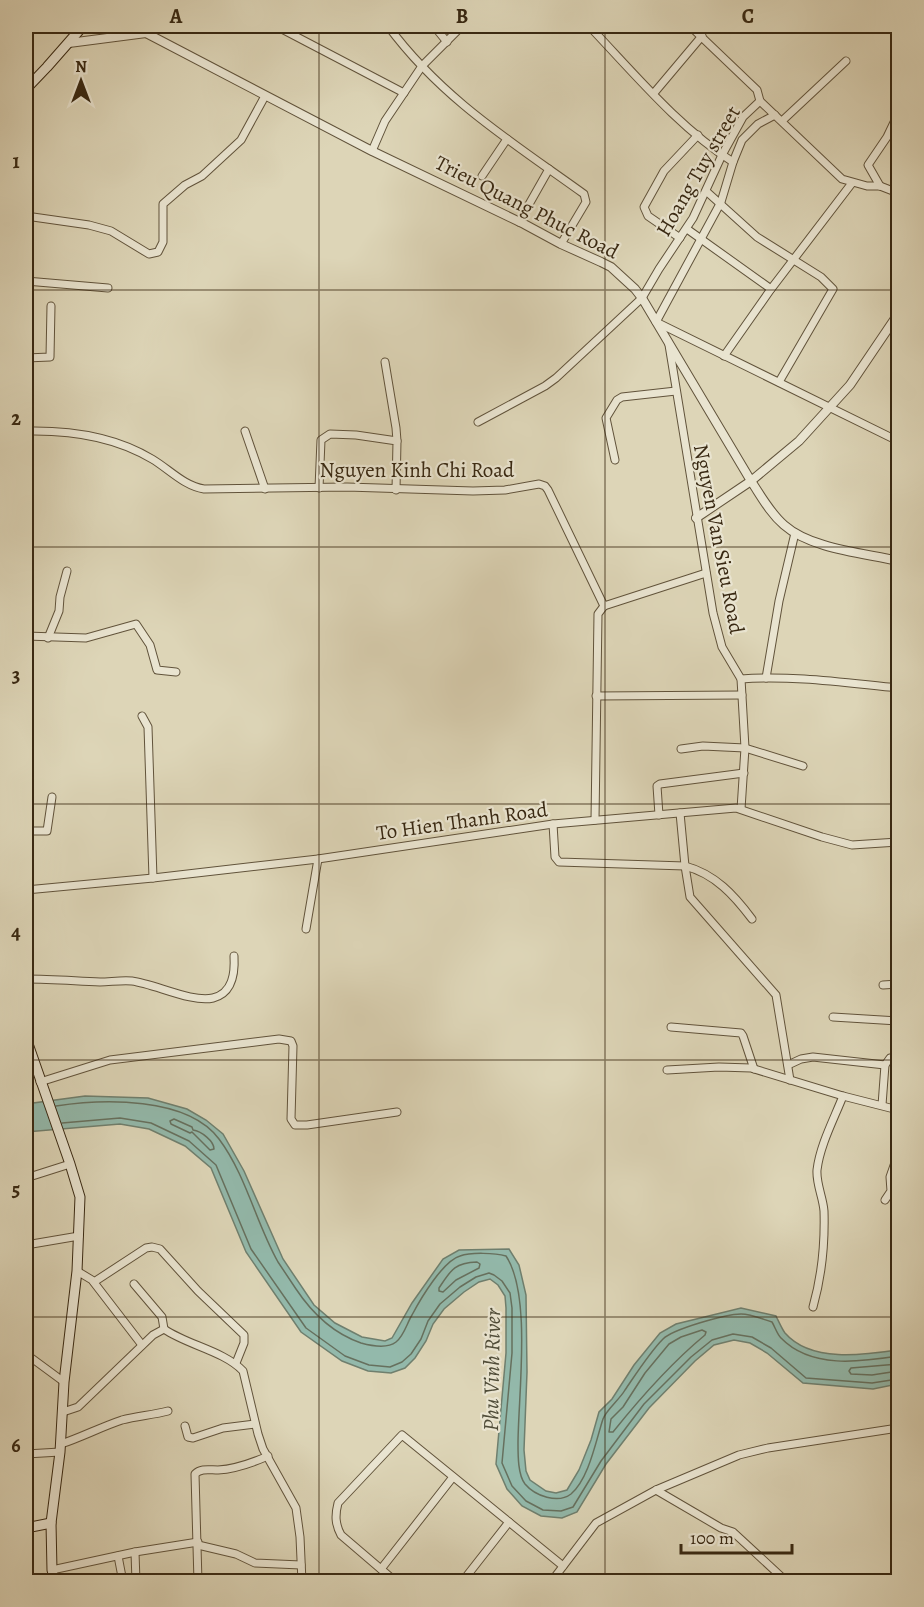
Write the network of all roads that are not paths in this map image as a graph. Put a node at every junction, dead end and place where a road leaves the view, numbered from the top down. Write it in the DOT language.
graph roads {
  1 [pos="83,26"];
  2 [pos="276,26"];
  3 [pos="388,26"];
  4 [pos="434,26"];
  5 [pos="462,26"];
  6 [pos="592,26"];
  7 [pos="690,26"];
  8 [pos="143,29"];
  9 [pos="702,36"];
  10 [pos="447,42"];
  11 [pos="69,43"];
  12 [pos="846,61"];
  13 [pos="422,66"];
  14 [pos="26,89"];
  15 [pos="404,93"];
  16 [pos="654,93"];
  17 [pos="265,96"];
  18 [pos="760,101"];
  19 [pos="898,114"];
  20 [pos="775,115"];
  21 [pos="782,121"];
  22 [pos="698,135"];
  23 [pos="507,139"];
  24 [pos="372,150"];
  25 [pos="723,155"];
  26 [pos="733,162"];
  27 [pos="549,169"];
  28 [pos="482,176"];
  29 [pos="852,183"];
  30 [pos="880,186"];
  31 [pos="706,191"];
  32 [pos="898,193"];
  33 [pos="721,202"];
  34 [pos="26,216"];
  35 [pos="519,222"];
  36 [pos="687,229"];
  37 [pos="680,238"];
  38 [pos="701,238"];
  39 [pos="561,244"];
  40 [pos="793,260"];
  41 [pos="26,281"];
  42 [pos="108,288"];
  43 [pos="771,289"];
  44 [pos="642,298"];
  45 [pos="51,306"];
  46 [pos="898,314"];
  47 [pos="656,322"];
  48 [pos="668,343"];
  49 [pos="724,357"];
  50 [pos="26,358"];
  51 [pos="385,362"];
  52 [pos="779,382"];
  53 [pos="676,391"];
  54 [pos="830,407"];
  55 [pos="478,422"];
  56 [pos="26,431"];
  57 [pos="245,431"];
  58 [pos="397,441"];
  59 [pos="898,441"];
  60 [pos="615,460"];
  61 [pos="751,481"];
  62 [pos="319,488"];
  63 [pos="265,489"];
  64 [pos="396,490"];
  65 [pos="696,518"];
  66 [pos="795,533"];
  67 [pos="898,561"];
  68 [pos="67,571"];
  69 [pos="706,573"];
  70 [pos="604,606"];
  71 [pos="26,636"];
  72 [pos="48,638"];
  73 [pos="176,672"];
  74 [pos="766,678"];
  75 [pos="741,679"];
  76 [pos="898,688"];
  77 [pos="742,695"];
  78 [pos="596,696"];
  79 [pos="142,716"];
  80 [pos="681,748"];
  81 [pos="745,748"];
  82 [pos="803,766"];
  83 [pos="744,773"];
  84 [pos="52,797"];
  85 [pos="741,809"];
  86 [pos="681,813"];
  87 [pos="659,814"];
  88 [pos="595,820"];
  89 [pos="552,825"];
  90 [pos="26,831"];
  91 [pos="898,842"];
  92 [pos="318,859"];
  93 [pos="685,866"];
  94 [pos="153,878"];
  95 [pos="26,890"];
  96 [pos="752,919"];
  97 [pos="306,929"];
  98 [pos="234,956"];
  99 [pos="26,979"];
  100 [pos="898,984"];
  101 [pos="883,985"];
  102 [pos="833,1017"];
  103 [pos="898,1021"];
  104 [pos="671,1027"];
  105 [pos="26,1038"];
  106 [pos="898,1057"];
  107 [pos="788,1065"];
  108 [pos="885,1065"];
  109 [pos="754,1069"];
  110 [pos="667,1070"];
  111 [pos="790,1080"];
  112 [pos="40,1082"];
  113 [pos="843,1096"];
  114 [pos="882,1105"];
  115 [pos="898,1110"];
  116 [pos="397,1112"];
  117 [pos="898,1154"];
  118 [pos="70,1164"];
  119 [pos="26,1178"];
  120 [pos="885,1200"];
  121 [pos="79,1236"];
  122 [pos="26,1245"];
  123 [pos="77,1271"];
  124 [pos="94,1282"];
  125 [pos="134,1284"];
  126 [pos="813,1307"];
  127 [pos="164,1329"];
  128 [pos="142,1345"];
  129 [pos="26,1354"];
  130 [pos="236,1363"];
  131 [pos="64,1382"];
  132 [pos="168,1411"];
  133 [pos="63,1412"];
  134 [pos="255,1424"];
  135 [pos="185,1426"];
  136 [pos="898,1428"];
  137 [pos="60,1448"];
  138 [pos="26,1454"];
  139 [pos="268,1456"];
  140 [pos="453,1477"];
  141 [pos="656,1490"];
  142 [pos="26,1511"];
  143 [pos="509,1522"];
  144 [pos="51,1523"];
  145 [pos="28,1527"];
  146 [pos="198,1543"];
  147 [pos="135,1552"];
  148 [pos="118,1556"];
  149 [pos="301,1565"];
  150 [pos="563,1566"];
  151 [pos="381,1569"];
  152 [pos="52,1570"];
  153 [pos="56,1581"];
  154 [pos="123,1581"];
  155 [pos="136,1581"];
  156 [pos="198,1581"];
  157 [pos="302,1581"];
  158 [pos="396,1581"];
  159 [pos="462,1581"];
  160 [pos="551,1581"];
  161 [pos="787,1581"];
  1 -- 11 [label="main road"];
  2 -- 15 [label="street"];
  3 -- 13 [label="street"];
  4 -- 10 [label="street"];
  5 -- 10 [label="street"];
  6 -- 16 [label="street"];
  7 -- 9 [label="street"];
  8 -- 11 [label="street"];
  8 -- 17 [label="street, Trieu Quang Phuc Road"];
  9 -- 16 [label="street"];
  9 -- 18 [label="street"];
  10 -- 13 [label="street"];
  11 -- 14 [label="main road"];
  12 -- 21 [label="street"];
  13 -- 15 [label="street"];
  13 -- 23 [label="street"];
  15 -- 24 [label="street"];
  16 -- 22 [label="street"];
  17 -- 24 [label="street, Trieu Quang Phuc Road"];
  17 -- 34 [label="street"];
  18 -- 20 [label="street"];
  18 -- 25 [label="street, Hoang Tuy street"];
  19 -- 30 [label="street"];
  20 -- 21 [label="street"];
  20 -- 26 [label="street"];
  21 -- 29 [label="street"];
  22 -- 25 [label="street"];
  22 -- 37 [label="street"];
  23 -- 27 [label="street"];
  23 -- 28 [label="street"];
  24 -- 35 [label="street, Trieu Quang Phuc Road"];
  25 -- 26 [label="street"];
  25 -- 31 [label="street, Hoang Tuy street"];
  26 -- 33 [label="street"];
  27 -- 35 [label="street"];
  27 -- 39 [label="street"];
  29 -- 30 [label="street"];
  29 -- 40 [label="street"];
  30 -- 32 [label="street"];
  31 -- 33 [label="street"];
  31 -- 36 [label="street, Hoang Tuy street"];
  33 -- 38 [label="street"];
  33 -- 40 [label="street"];
  35 -- 39 [label="street, Trieu Quang Phuc Road"];
  36 -- 37 [label="street, Hoang Tuy street"];
  36 -- 38 [label="street"];
  37 -- 44 [label="street, Hoang Tuy street"];
  38 -- 43 [label="street"];
  38 -- 47 [label="street"];
  39 -- 44 [label="street, Trieu Quang Phuc Road"];
  40 -- 43 [label="street"];
  40 -- 52 [label="street"];
  41 -- 42 [label="street"];
  43 -- 49 [label="street"];
  44 -- 47 [label="street, Trieu Quang Phuc Road"];
  44 -- 55 [label="street, Hoang Tuy street"];
  45 -- 50 [label="street"];
  46 -- 54 [label="street"];
  47 -- 48 [label="street, Trieu Quang Phuc Road"];
  47 -- 49 [label="street"];
  48 -- 53 [label="street, Nguyen Van Sieu Road"];
  48 -- 61 [label="street, Trieu Quang Phuc Road"];
  49 -- 52 [label="street"];
  51 -- 58 [label="street"];
  52 -- 54 [label="street"];
  53 -- 60 [label="street"];
  53 -- 65 [label="street, Nguyen Van Sieu Road"];
  54 -- 59 [label="street"];
  54 -- 61 [label="street"];
  56 -- 63 [label="street, Nguyen Kinh Chi Road"];
  57 -- 63 [label="street"];
  58 -- 62 [label="street"];
  58 -- 64 [label="street"];
  61 -- 65 [label="street"];
  61 -- 66 [label="street, Trieu Quang Phuc Road"];
  62 -- 63 [label="street, Nguyen Kinh Chi Road"];
  62 -- 64 [label="street, Nguyen Kinh Chi Road"];
  64 -- 70 [label="street, Nguyen Kinh Chi Road"];
  65 -- 69 [label="street, Nguyen Van Sieu Road"];
  66 -- 67 [label="street, Trieu Quang Phuc Road"];
  66 -- 74 [label="street"];
  68 -- 72 [label="street"];
  69 -- 70 [label="street"];
  69 -- 75 [label="street, Nguyen Van Sieu Road"];
  70 -- 78 [label="street"];
  71 -- 72 [label="street"];
  72 -- 73 [label="street"];
  74 -- 75 [label="street"];
  74 -- 76 [label="street"];
  75 -- 77 [label="street, Nguyen Van Sieu Road"];
  77 -- 78 [label="street"];
  77 -- 81 [label="street, Nguyen Van Sieu Road"];
  78 -- 88 [label="street"];
  79 -- 94 [label="street"];
  80 -- 81 [label="street"];
  81 -- 82 [label="street"];
  81 -- 83 [label="street, Nguyen Van Sieu Road"];
  83 -- 85 [label="street, Nguyen Van Sieu Road"];
  83 -- 87 [label="street"];
  84 -- 90 [label="street"];
  85 -- 86 [label="street, To Hien Thanh Road"];
  85 -- 91 [label="street, To Hien Thanh Road"];
  86 -- 87 [label="street, To Hien Thanh Road"];
  86 -- 93 [label="street"];
  87 -- 88 [label="street, To Hien Thanh Road"];
  88 -- 89 [label="street, To Hien Thanh Road"];
  89 -- 92 [label="street, To Hien Thanh Road"];
  89 -- 93 [label="street"];
  92 -- 94 [label="street, To Hien Thanh Road"];
  92 -- 97 [label="street"];
  93 -- 96 [label="street"];
  93 -- 107 [label="street"];
  94 -- 95 [label="street, To Hien Thanh Road"];
  98 -- 99 [label="street"];
  100 -- 101 [label="street"];
  102 -- 103 [label="street"];
  104 -- 109 [label="street"];
  105 -- 112 [label="main road"];
  106 -- 108 [label="street"];
  107 -- 108 [label="street"];
  107 -- 111 [label="street"];
  108 -- 114 [label="street"];
  109 -- 110 [label="street"];
  109 -- 111 [label="street"];
  111 -- 113 [label="street"];
  112 -- 116 [label="street"];
  112 -- 118 [label="main road"];
  113 -- 114 [label="street"];
  113 -- 126 [label="street"];
  114 -- 115 [label="street"];
  117 -- 120 [label="street"];
  118 -- 119 [label="street"];
  118 -- 121 [label="main road"];
  121 -- 122 [label="street"];
  121 -- 123 [label="main road"];
  123 -- 124 [label="street"];
  123 -- 131 [label="main road"];
  124 -- 128 [label="street"];
  124 -- 130 [label="street"];
  125 -- 127 [label="street"];
  127 -- 128 [label="street"];
  127 -- 130 [label="street"];
  128 -- 133 [label="street"];
  129 -- 131 [label="street"];
  130 -- 134 [label="street"];
  131 -- 133 [label="main road"];
  132 -- 137 [label="street"];
  133 -- 137 [label="main road"];
  134 -- 135 [label="street"];
  134 -- 139 [label="street"];
  136 -- 141 [label="street"];
  137 -- 138 [label="street"];
  137 -- 144 [label="main road"];
  139 -- 146 [label="street"];
  139 -- 149 [label="street"];
  140 -- 143 [label="street"];
  140 -- 151 [label="street"];
  140 -- 151 [label="street"];
  141 -- 150 [label="street"];
  141 -- 161 [label="street"];
  142 -- 145 [label="street"];
  143 -- 150 [label="street"];
  143 -- 159 [label="street"];
  144 -- 145 [label="main road"];
  144 -- 152 [label="main road"];
  146 -- 147 [label="street"];
  146 -- 149 [label="street"];
  146 -- 156 [label="street"];
  147 -- 148 [label="street"];
  147 -- 155 [label="street"];
  148 -- 152 [label="street"];
  148 -- 154 [label="street"];
  149 -- 157 [label="street"];
  150 -- 160 [label="street"];
  151 -- 158 [label="street"];
  152 -- 153 [label="main road"];
}
